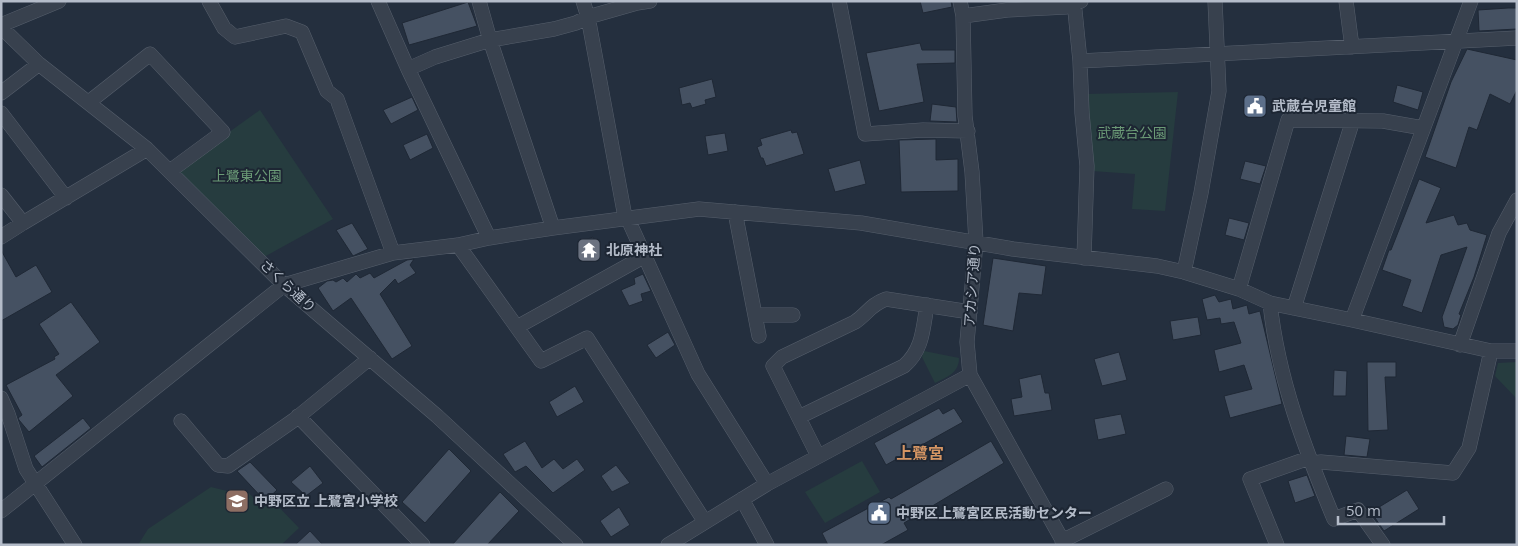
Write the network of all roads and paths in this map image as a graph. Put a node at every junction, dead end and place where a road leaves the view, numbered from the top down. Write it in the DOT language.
graph roads {
  1 [pos="59,1"];
  2 [pos="209,1"];
  3 [pos="378,1"];
  4 [pos="479,1"];
  5 [pos="583,1"];
  6 [pos="650,1"];
  7 [pos="839,1"];
  8 [pos="960,1"];
  9 [pos="1215,1"];
  10 [pos="1346,1"];
  11 [pos="1471,1"];
  12 [pos="1076,2"];
  13 [pos="963,16"];
  14 [pos="588,17"];
  15 [pos="1,26"];
  16 [pos="1517,38"];
  17 [pos="490,40"];
  18 [pos="1455,42"];
  19 [pos="1352,47"];
  20 [pos="1218,55"];
  21 [pos="1080,62"];
  22 [pos="39,64"];
  23 [pos="408,69"];
  24 [pos="1,93"];
  25 [pos="89,102"];
  26 [pos="1,113"];
  27 [pos="1353,120"];
  28 [pos="1423,128"];
  29 [pos="968,131"];
  30 [pos="147,149"];
  31 [pos="170,171"];
  32 [pos="1,195"];
  33 [pos="66,198"];
  34 [pos="1517,200"];
  35 [pos="735,212"];
  36 [pos="626,217"];
  37 [pos="23,222"];
  38 [pos="553,228"];
  39 [pos="1,237"];
  40 [pos="489,238"];
  41 [pos="976,242"];
  42 [pos="458,244"];
  43 [pos="394,253"];
  44 [pos="645,256"];
  45 [pos="1084,258"];
  46 [pos="1184,272"];
  47 [pos="284,285"];
  48 [pos="1238,289"];
  49 [pos="1270,303"];
  50 [pos="927,306"];
  51 [pos="1294,308"];
  52 [pos="970,312"];
  53 [pos="755,315"];
  54 [pos="793,315"];
  55 [pos="1352,320"];
  56 [pos="517,327"];
  57 [pos="759,336"];
  58 [pos="1460,345"];
  59 [pos="1491,351"];
  60 [pos="1517,351"];
  61 [pos="370,358"];
  62 [pos="970,375"];
  63 [pos="1,398"];
  64 [pos="298,416"];
  65 [pos="799,417"];
  66 [pos="182,421"];
  67 [pos="818,456"];
  68 [pos="1310,461"];
  69 [pos="767,484"];
  70 [pos="36,485"];
  71 [pos="1166,489"];
  72 [pos="742,499"];
  73 [pos="1,511"];
  74 [pos="704,522"];
  75 [pos="1063,544"];
  76 [pos="75,545"];
  77 [pos="423,545"];
  78 [pos="576,545"];
  79 [pos="668,545"];
  80 [pos="767,545"];
  81 [pos="1277,545"];
  82 [pos="1383,545"];
  1 -- 15 [label="street"];
  2 -- 43 [label="street"];
  3 -- 23 [label="street"];
  4 -- 17 [label="street"];
  5 -- 14 [label="street"];
  6 -- 14 [label="street"];
  7 -- 29 [label="street"];
  8 -- 13 [label="street, アカシア通り"];
  9 -- 20 [label="street"];
  10 -- 19 [label="street"];
  11 -- 18 [label="street"];
  12 -- 13 [label="street"];
  12 -- 21 [label="street"];
  13 -- 29 [label="street, アカシア通り"];
  14 -- 17 [label="street"];
  14 -- 36 [label="street"];
  15 -- 22 [label="street, さくら通り"];
  16 -- 18 [label="street"];
  17 -- 23 [label="street"];
  17 -- 38 [label="street"];
  18 -- 19 [label="street"];
  18 -- 28 [label="street"];
  19 -- 20 [label="street"];
  20 -- 21 [label="street"];
  20 -- 46 [label="street"];
  21 -- 45 [label="street"];
  22 -- 24 [label="street"];
  22 -- 25 [label="street, さくら通り"];
  23 -- 40 [label="street"];
  25 -- 30 [label="street, さくら通り"];
  25 -- 31 [label="street"];
  26 -- 33 [label="street"];
  27 -- 28 [label="street"];
  27 -- 48 [label="street"];
  27 -- 51 [label="street"];
  28 -- 55 [label="street"];
  29 -- 41 [label="street, アカシア通り"];
  30 -- 31 [label="street, さくら通り"];
  30 -- 33 [label="street"];
  31 -- 47 [label="street, さくら通り"];
  32 -- 37 [label="street"];
  33 -- 37 [label="street"];
  34 -- 58 [label="street"];
  35 -- 36 [label="street"];
  35 -- 41 [label="street"];
  35 -- 53 [label="street"];
  36 -- 38 [label="street"];
  36 -- 44 [label="street"];
  37 -- 39 [label="street"];
  38 -- 40 [label="street"];
  40 -- 42 [label="street"];
  41 -- 45 [label="street"];
  41 -- 52 [label="street, アカシア通り"];
  42 -- 43 [label="street"];
  42 -- 56 [label="street"];
  43 -- 47 [label="street"];
  44 -- 56 [label="street"];
  44 -- 69 [label="street"];
  45 -- 46 [label="street"];
  46 -- 48 [label="street"];
  47 -- 61 [label="street, さくら通り"];
  47 -- 70 [label="street"];
  48 -- 49 [label="street"];
  49 -- 51 [label="street"];
  49 -- 68 [label="street"];
  50 -- 52 [label="street"];
  50 -- 65 [label="street"];
  50 -- 65 [label="street"];
  51 -- 55 [label="street"];
  52 -- 62 [label="street, アカシア通り"];
  53 -- 54 [label="street"];
  53 -- 57 [label="street"];
  55 -- 58 [label="street"];
  56 -- 74 [label="street"];
  58 -- 59 [label="street"];
  59 -- 60 [label="street"];
  59 -- 68 [label="street"];
  61 -- 64 [label="street"];
  61 -- 78 [label="street, さくら通り"];
  62 -- 67 [label="street"];
  62 -- 75 [label="street, アカシア通り"];
  63 -- 70 [label="street"];
  64 -- 66 [label="street"];
  64 -- 77 [label="street"];
  65 -- 67 [label="street"];
  67 -- 69 [label="street"];
  68 -- 81 [label="street"];
  68 -- 82 [label="street"];
  69 -- 72 [label="street"];
  70 -- 73 [label="street"];
  70 -- 76 [label="street"];
  71 -- 75 [label="street"];
  72 -- 74 [label="street"];
  72 -- 80 [label="street"];
  74 -- 79 [label="street"];
}
